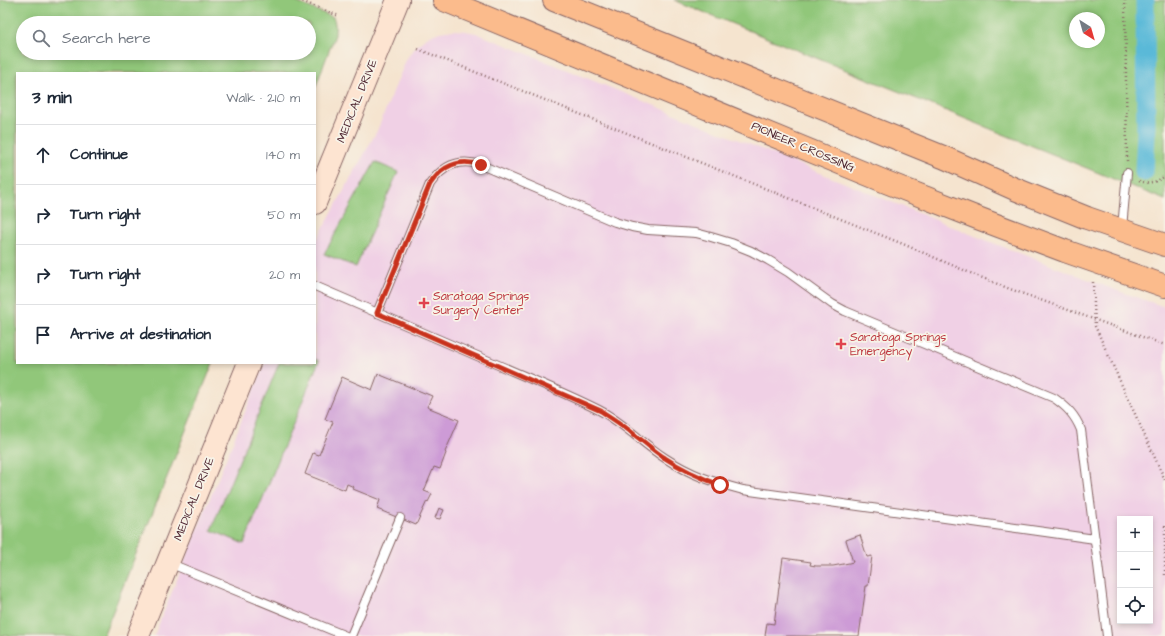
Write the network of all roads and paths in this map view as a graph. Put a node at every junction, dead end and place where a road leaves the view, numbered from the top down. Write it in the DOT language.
graph roads {
  1 [pos="298,0"];
  2 [pos="398,0"];
  3 [pos="444,0"];
  4 [pos="554,0"];
  5 [pos="1125,0"];
  6 [pos="339,16"];
  7 [pos="418,50"];
  8 [pos="1165,94"];
  9 [pos="1165,108"];
  10 [pos="1127,173"];
  11 [pos="1165,176"];
  12 [pos="316,201"];
  13 [pos="1122,230"];
  14 [pos="1165,245"];
  15 [pos="1091,260"];
  16 [pos="316,286"];
  17 [pos="1165,286"];
  18 [pos="377,313"];
  19 [pos="1095,320"];
  20 [pos="1165,345"];
  21 [pos="249,364"];
  22 [pos="1165,480"];
  23 [pos="400,518"];
  24 [pos="1165,526"];
  25 [pos="1095,539"];
  26 [pos="168,563"];
  27 [pos="1165,575"];
  28 [pos="138,636"];
  29 [pos="346,636"];
  30 [pos="350,636"];
  31 [pos="1107,636"];
  1 -- 6 [label="path"];
  2 -- 12 [label="street, MEDICAL DRIVE"];
  3 -- 15 [label="highway, PIONEER CROSSING"];
  4 -- 13 [label="highway"];
  5 -- 10 [label="path"];
  7 -- 19 [label="path"];
  8 -- 9 [label="path"];
  10 -- 11 [label="path"];
  10 -- 13 [label="lane"];
  13 -- 14 [label="highway"];
  15 -- 17 [label="highway, PIONEER CROSSING"];
  15 -- 19 [label="path"];
  16 -- 18 [label="lane"];
  18 -- 25 [label="lane"];
  18 -- 25 [label="lane"];
  19 -- 20 [label="path"];
  19 -- 22 [label="path"];
  21 -- 26 [label="street, MEDICAL DRIVE"];
  23 -- 30 [label="lane"];
  24 -- 27 [label="path"];
  25 -- 31 [label="lane"];
  26 -- 28 [label="street, MEDICAL DRIVE"];
  26 -- 29 [label="lane"];
}
